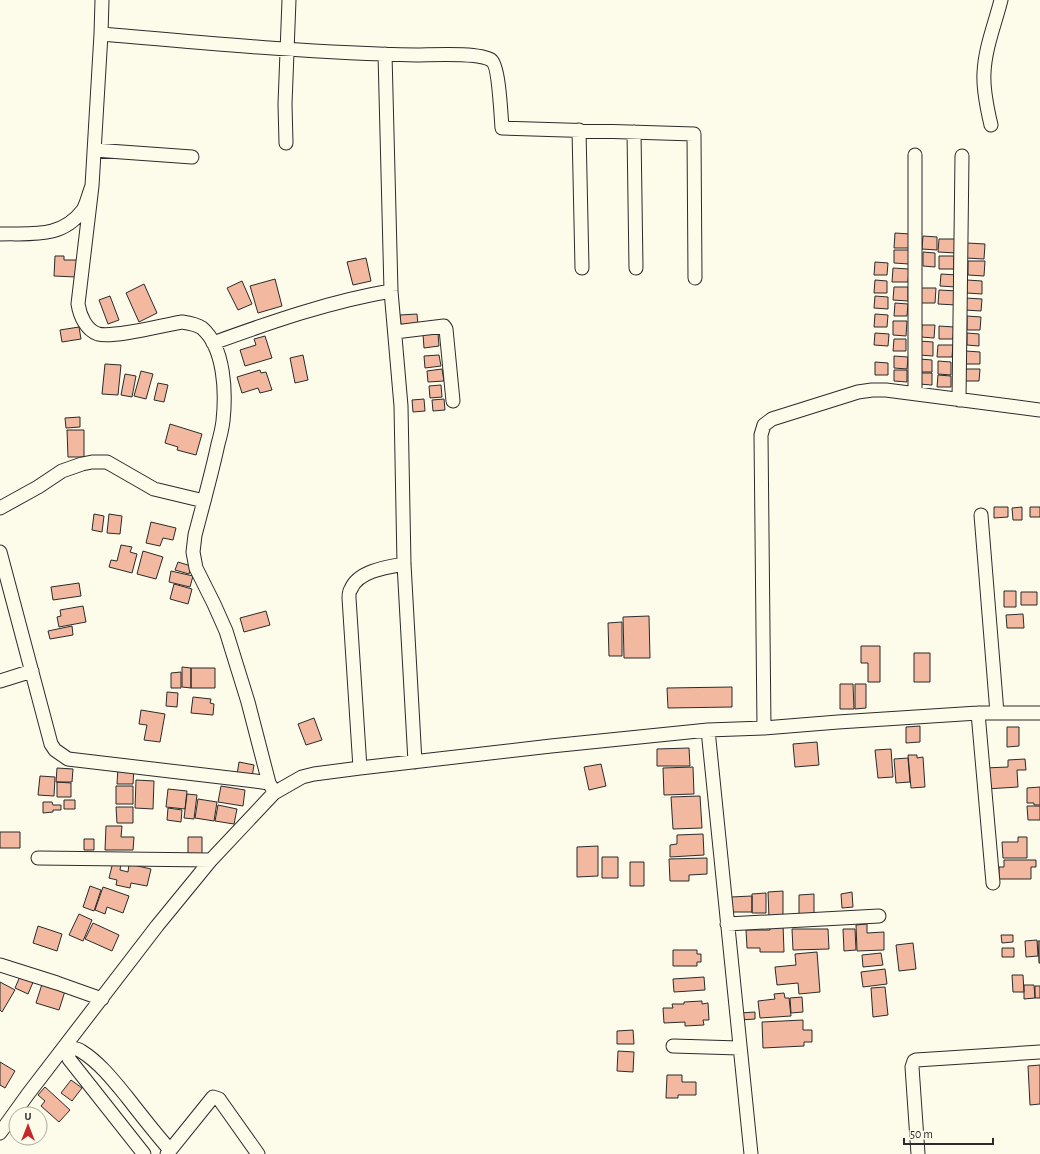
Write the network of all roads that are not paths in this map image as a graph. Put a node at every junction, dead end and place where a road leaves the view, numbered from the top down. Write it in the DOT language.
graph roads {
  1 [pos="102,0"];
  2 [pos="289,0"];
  3 [pos="1001,0"];
  4 [pos="102,34"];
  5 [pos="288,48"];
  6 [pos="385,54"];
  7 [pos="991,125"];
  8 [pos="579,130"];
  9 [pos="634,132"];
  10 [pos="286,143"];
  11 [pos="94,150"];
  12 [pos="915,155"];
  13 [pos="962,156"];
  14 [pos="192,157"];
  15 [pos="92,186"];
  16 [pos="0,234"];
  17 [pos="582,268"];
  18 [pos="636,268"];
  19 [pos="695,278"];
  20 [pos="391,291"];
  21 [pos="395,332"];
  22 [pos="213,343"];
  23 [pos="915,394"];
  24 [pos="453,400"];
  25 [pos="959,400"];
  26 [pos="1040,410"];
  27 [pos="204,501"];
  28 [pos="0,508"];
  29 [pos="981,515"];
  30 [pos="0,552"];
  31 [pos="404,564"];
  32 [pos="32,671"];
  33 [pos="0,681"];
  34 [pos="978,713"];
  35 [pos="997,713"];
  36 [pos="1040,713"];
  37 [pos="764,728"];
  38 [pos="708,730"];
  39 [pos="415,762"];
  40 [pos="360,768"];
  41 [pos="272,788"];
  42 [pos="38,858"];
  43 [pos="211,860"];
  44 [pos="993,883"];
  45 [pos="879,916"];
  46 [pos="727,924"];
  47 [pos="0,965"];
  48 [pos="102,999"];
  49 [pos="673,1046"];
  50 [pos="66,1048"];
  51 [pos="740,1048"];
  52 [pos="1040,1052"];
  53 [pos="100,1067"];
  54 [pos="88,1082"];
  55 [pos="0,1133"];
  56 [pos="168,1152"];
  57 [pos="254,1152"];
  58 [pos="144,1154"];
  59 [pos="750,1154"];
  60 [pos="918,1154"];
  1 -- 4 [label="street"];
  2 -- 5 [label="street"];
  3 -- 7 [label="street"];
  4 -- 5 [label="street"];
  4 -- 11 [label="street"];
  5 -- 6 [label="street"];
  5 -- 10 [label="street"];
  6 -- 8 [label="street"];
  6 -- 20 [label="street"];
  8 -- 9 [label="street"];
  8 -- 17 [label="street"];
  9 -- 18 [label="street"];
  9 -- 19 [label="street"];
  11 -- 14 [label="street"];
  11 -- 15 [label="street"];
  12 -- 23 [label="street"];
  13 -- 25 [label="street"];
  15 -- 16 [label="street"];
  15 -- 22 [label="street"];
  20 -- 21 [label="street"];
  20 -- 22 [label="street"];
  21 -- 24 [label="street"];
  21 -- 31 [label="street"];
  22 -- 27 [label="street"];
  23 -- 25 [label="street"];
  23 -- 37 [label="street"];
  25 -- 26 [label="street"];
  27 -- 28 [label="street"];
  27 -- 41 [label="street"];
  29 -- 35 [label="street"];
  30 -- 32 [label="street"];
  31 -- 39 [label="street"];
  31 -- 40 [label="street"];
  32 -- 33 [label="street"];
  32 -- 41 [label="street"];
  34 -- 35 [label="street"];
  34 -- 37 [label="street"];
  34 -- 44 [label="street"];
  35 -- 36 [label="street"];
  37 -- 38 [label="street"];
  38 -- 39 [label="street"];
  38 -- 46 [label="street"];
  39 -- 40 [label="street"];
  40 -- 41 [label="street"];
  41 -- 43 [label="street"];
  42 -- 43 [label="street"];
  43 -- 48 [label="street"];
  45 -- 46 [label="street"];
  46 -- 51 [label="street"];
  47 -- 48 [label="street"];
  48 -- 50 [label="street"];
  49 -- 51 [label="street"];
  50 -- 53 [label="street"];
  50 -- 54 [label="street"];
  50 -- 55 [label="street"];
  51 -- 59 [label="street"];
  52 -- 60 [label="street"];
  53 -- 54 [label="street"];
  53 -- 56 [label="street"];
  54 -- 58 [label="street"];
  56 -- 57 [label="street"];
}
